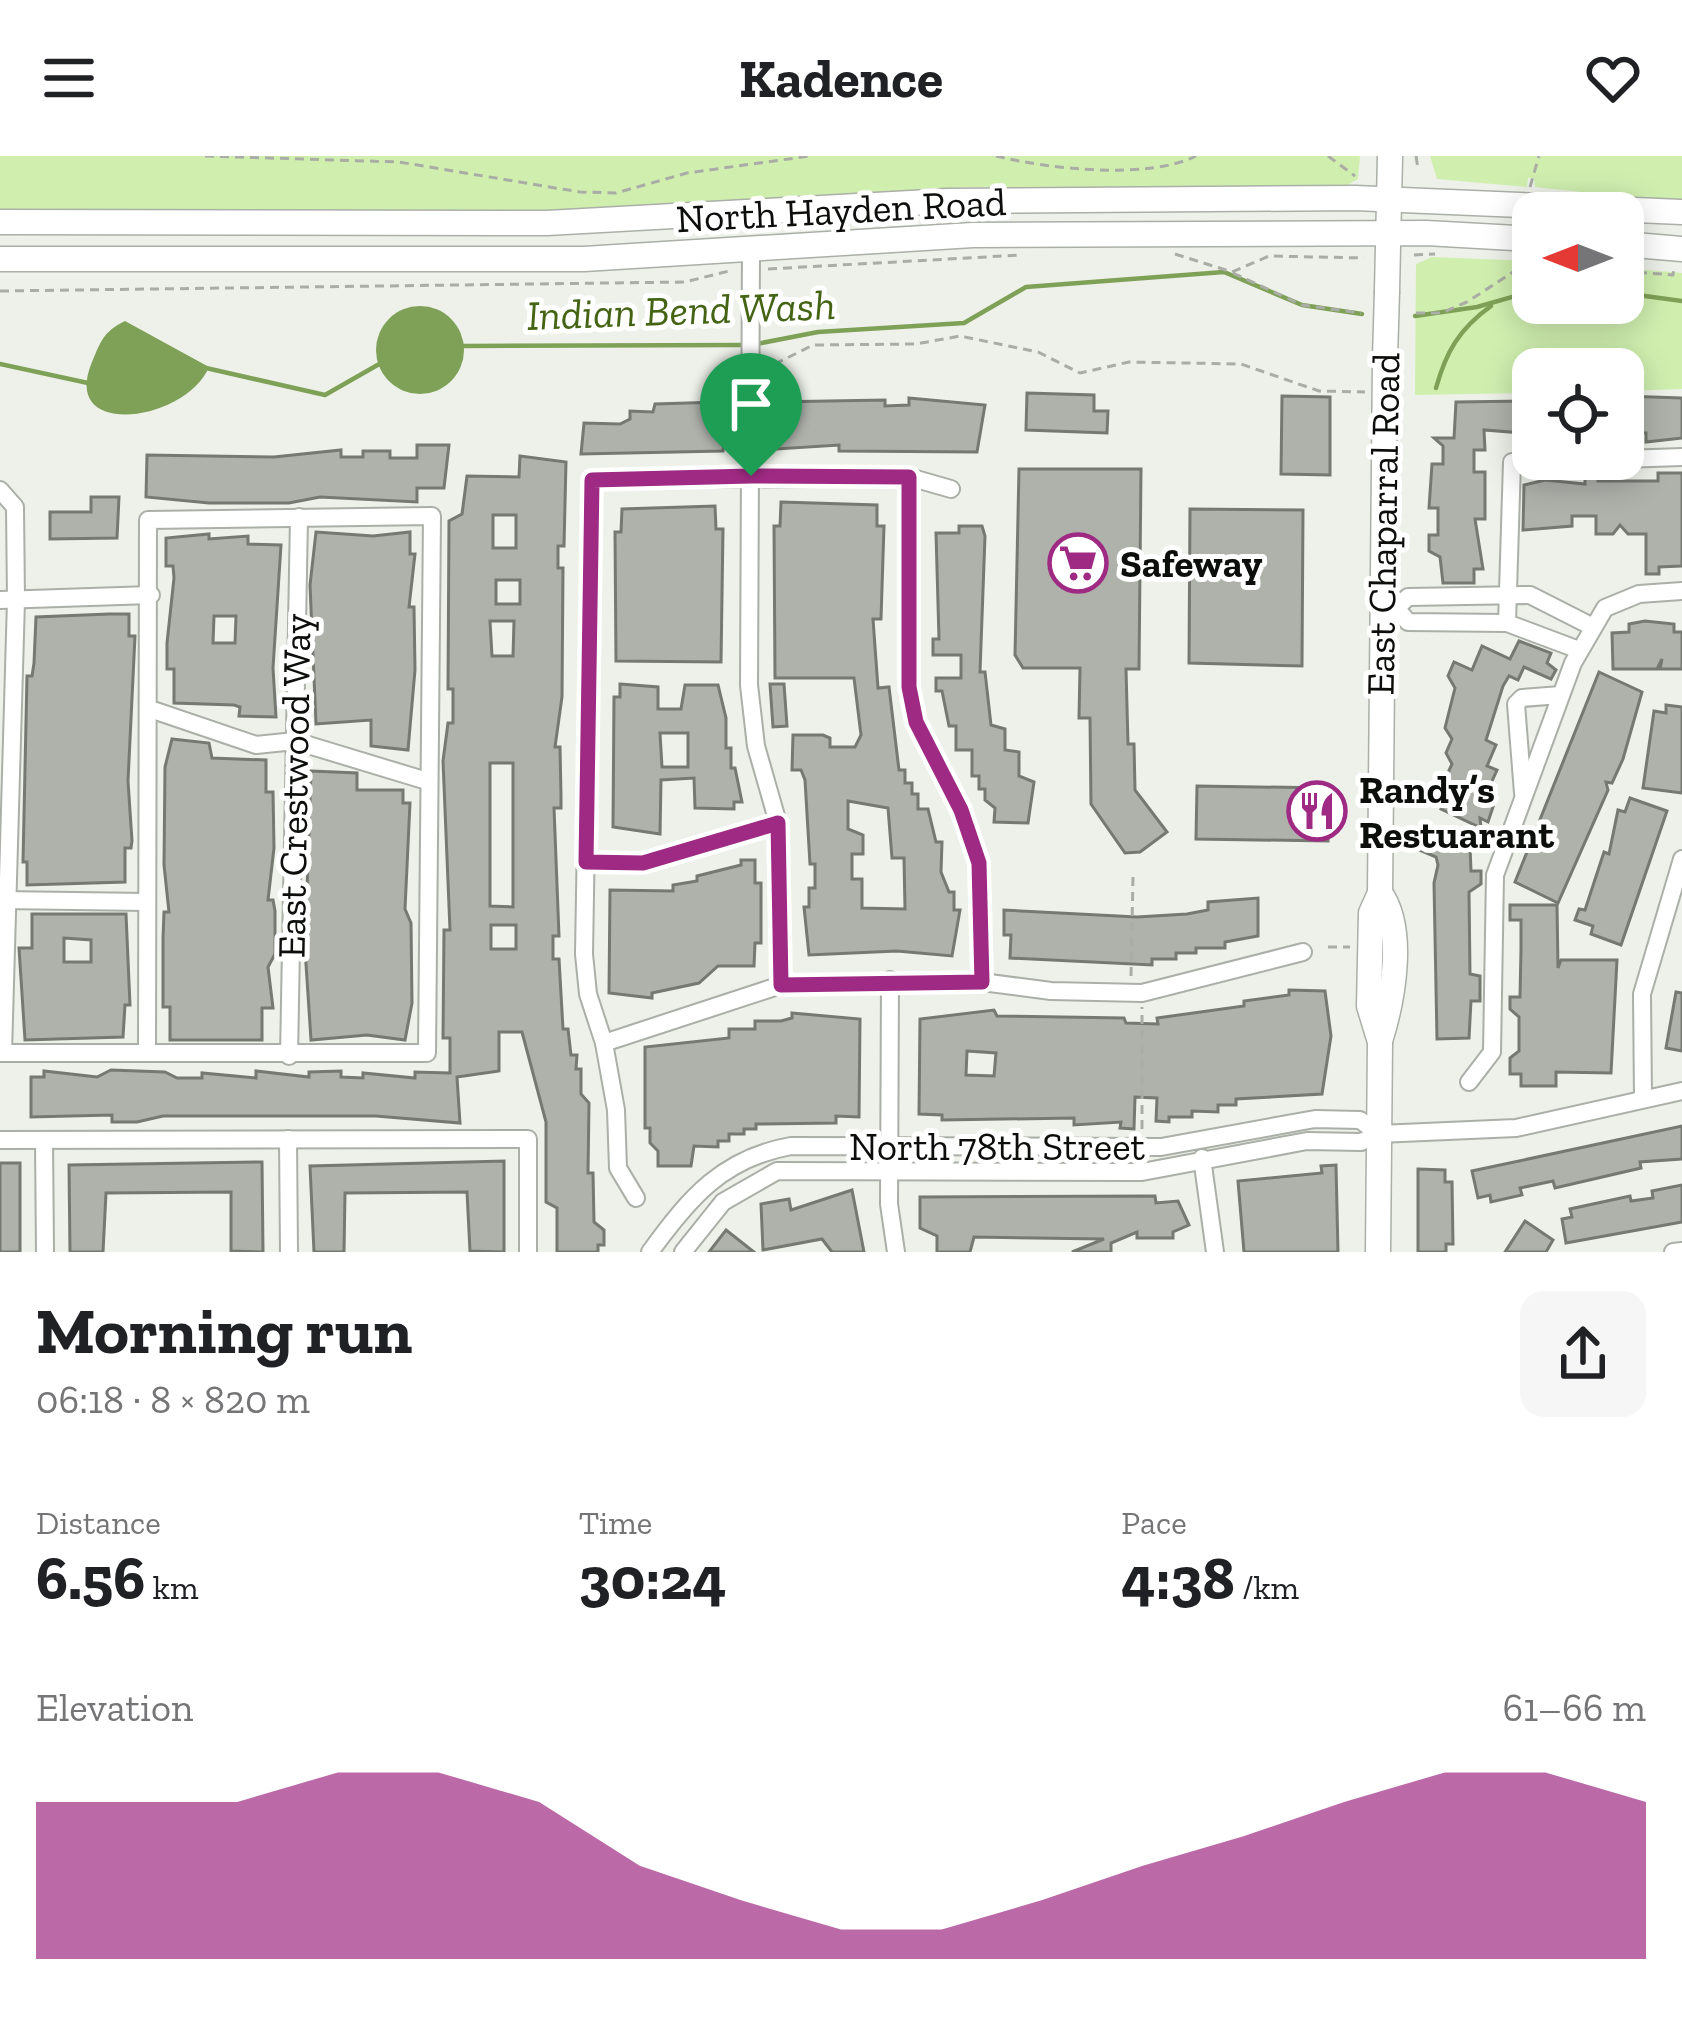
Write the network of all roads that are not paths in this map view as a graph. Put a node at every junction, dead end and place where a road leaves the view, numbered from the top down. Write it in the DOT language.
graph roads {
  1 [pos="1390,156"];
  2 [pos="1389,198"];
  3 [pos="1682,212"];
  4 [pos="0,222"];
  5 [pos="1388,233"];
  6 [pos="1512,245"];
  7 [pos="1644,249"];
  8 [pos="758,258"];
  9 [pos="1678,258"];
  10 [pos="0,259"];
  11 [pos="1682,458"];
  12 [pos="1644,459"];
  13 [pos="1512,462"];
  14 [pos="751,476"];
  15 [pos="909,477"];
  16 [pos="951,489"];
  17 [pos="0,490"];
  18 [pos="299,517"];
  19 [pos="1682,591"];
  20 [pos="151,595"];
  21 [pos="1462,596"];
  22 [pos="1508,596"];
  23 [pos="8,600"];
  24 [pos="1386,607"];
  25 [pos="1461,622"];
  26 [pos="1507,622"];
  27 [pos="1591,626"];
  28 [pos="1580,650"];
  29 [pos="1561,695"];
  30 [pos="150,709"];
  31 [pos="295,741"];
  32 [pos="427,781"];
  33 [pos="1523,794"];
  34 [pos="778,823"];
  35 [pos="1682,859"];
  36 [pos="586,862"];
  37 [pos="3,901"];
  38 [pos="147,902"];
  39 [pos="1303,952"];
  40 [pos="890,980"];
  41 [pos="982,982"];
  42 [pos="781,985"];
  43 [pos="604,1043"];
  44 [pos="1,1053"];
  45 [pos="147,1053"];
  46 [pos="289,1056"];
  47 [pos="1469,1082"];
  48 [pos="1682,1091"];
  49 [pos="1643,1098"];
  50 [pos="1379,1134"];
  51 [pos="288,1138"];
  52 [pos="0,1140"];
  53 [pos="44,1140"];
  54 [pos="1197,1141"];
  55 [pos="890,1147"];
  56 [pos="1203,1164"];
  57 [pos="890,1170"];
  58 [pos="636,1198"];
  59 [pos="1682,1251"];
  60 [pos="45,1252"];
  61 [pos="289,1252"];
  62 [pos="528,1252"];
  63 [pos="650,1252"];
  64 [pos="683,1252"];
  65 [pos="896,1252"];
  66 [pos="1215,1252"];
  67 [pos="1378,1252"];
  68 [pos="1673,1252"];
  1 -- 2 [label="main road, East Chaparral Road"];
  2 -- 3 [label="main road, North Hayden Road"];
  2 -- 4 [label="main road, North Hayden Road"];
  2 -- 5 [label="main road, East Chaparral Road"];
  5 -- 6 [label="main road, North Hayden Road"];
  5 -- 8 [label="main road, North Hayden Road"];
  5 -- 24 [label="main road, East Chaparral Road, bridge"];
  7 -- 9 [label="main road"];
  8 -- 10 [label="main road, North Hayden Road"];
  8 -- 14 [label="street"];
  11 -- 12 [label="street"];
  13 -- 22 [label="street"];
  14 -- 15 [label="street"];
  14 -- 34 [label="street"];
  14 -- 36 [label="street"];
  15 -- 16 [label="street"];
  15 -- 41 [label="street"];
  17 -- 23 [label="street"];
  18 -- 20 [label="street"];
  18 -- 31 [label="street, East Crestwood Way"];
  18 -- 32 [label="street"];
  19 -- 27 [label="street"];
  20 -- 23 [label="street"];
  20 -- 30 [label="street"];
  21 -- 22 [label="street"];
  21 -- 24 [label="street"];
  21 -- 25 [label="street"];
  22 -- 26 [label="street"];
  22 -- 27 [label="street"];
  23 -- 37 [label="street"];
  24 -- 25 [label="street"];
  24 -- 50 [label="main road, East Chaparral Road"];
  25 -- 26 [label="street"];
  26 -- 28 [label="street"];
  27 -- 28 [label="street"];
  28 -- 29 [label="street"];
  29 -- 33 [label="street"];
  29 -- 33 [label="street"];
  30 -- 31 [label="street"];
  30 -- 38 [label="street"];
  31 -- 32 [label="street"];
  31 -- 46 [label="street, East Crestwood Way"];
  32 -- 46 [label="street"];
  33 -- 47 [label="street"];
  34 -- 36 [label="street"];
  34 -- 42 [label="street"];
  35 -- 49 [label="street"];
  36 -- 43 [label="street"];
  37 -- 38 [label="street"];
  37 -- 44 [label="street"];
  38 -- 45 [label="street"];
  39 -- 41 [label="street"];
  40 -- 41 [label="street"];
  40 -- 42 [label="street"];
  40 -- 55 [label="street"];
  42 -- 43 [label="street"];
  43 -- 58 [label="street"];
  44 -- 45 [label="street"];
  45 -- 46 [label="street"];
  48 -- 49 [label="street, North 78th Street"];
  49 -- 50 [label="street, North 78th Street"];
  50 -- 54 [label="street, North 78th Street"];
  50 -- 56 [label="street, North 78th Street"];
  50 -- 67 [label="main road, East Chaparral Road"];
  51 -- 53 [label="street"];
  51 -- 61 [label="street"];
  51 -- 62 [label="street"];
  52 -- 53 [label="street"];
  53 -- 60 [label="street"];
  54 -- 55 [label="street, North 78th Street"];
  54 -- 56 [label="street"];
  55 -- 57 [label="street"];
  55 -- 63 [label="street, North 78th Street"];
  56 -- 57 [label="street, North 78th Street"];
  56 -- 66 [label="street"];
  57 -- 64 [label="street, North 78th Street"];
  57 -- 65 [label="street"];
  59 -- 68 [label="street"];
}
